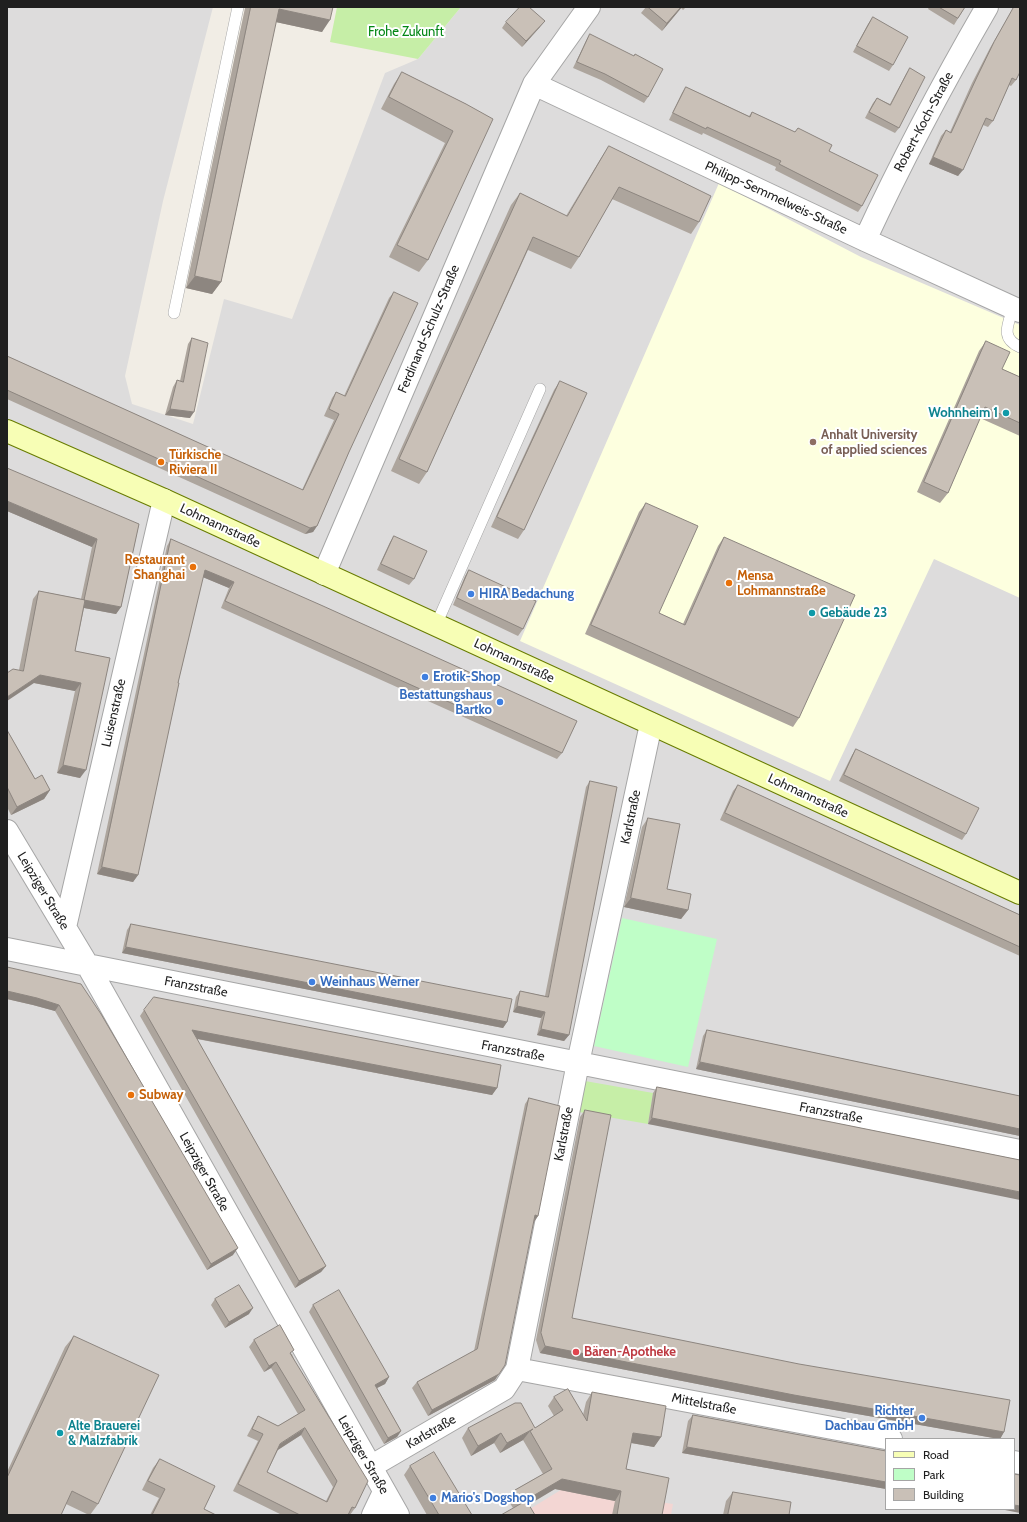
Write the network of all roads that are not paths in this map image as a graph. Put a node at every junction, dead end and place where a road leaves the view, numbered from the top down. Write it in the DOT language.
graph roads {
  1 [pos="238,7"];
  2 [pos="589,7"];
  3 [pos="987,7"];
  4 [pos="534,84"];
  5 [pos="865,240"];
  6 [pos="1016,310"];
  7 [pos="174,313"];
  8 [pos="1020,347"];
  9 [pos="540,389"];
  10 [pos="7,431"];
  11 [pos="164,500"];
  12 [pos="324,574"];
  13 [pos="436,625"];
  14 [pos="651,724"];
  15 [pos="7,832"];
  16 [pos="1020,893"];
  17 [pos="65,927"];
  18 [pos="7,949"];
  19 [pos="88,966"];
  20 [pos="578,1064"];
  21 [pos="1020,1151"];
  22 [pos="516,1369"];
  23 [pos="886,1438"];
  24 [pos="370,1468"];
  25 [pos="384,1492"];
  26 [pos="373,1515"];
  27 [pos="398,1515"];
  1 -- 7 [label="lane"];
  2 -- 4 [label="street, Ferdinand-Schulz-Straße"];
  3 -- 5 [label="street, Robert-Koch-Straße"];
  4 -- 5 [label="street, Philipp-Semmelweis-Straße"];
  4 -- 12 [label="street, Ferdinand-Schulz-Straße"];
  5 -- 6 [label="street, Philipp-Semmelweis-Straße"];
  6 -- 8 [label="lane"];
  9 -- 13 [label="lane"];
  10 -- 11 [label="main road, Lohmannstraße"];
  11 -- 12 [label="main road, Lohmannstraße"];
  11 -- 17 [label="street, Luisenstraße"];
  12 -- 13 [label="main road, Lohmannstraße"];
  13 -- 14 [label="main road, Lohmannstraße"];
  14 -- 16 [label="main road, Lohmannstraße"];
  14 -- 20 [label="street, Karlstraße"];
  15 -- 17 [label="street, Leipziger Straße"];
  17 -- 19 [label="street, Leipziger Straße"];
  18 -- 19 [label="street, Franzstraße"];
  19 -- 20 [label="street, Franzstraße"];
  19 -- 24 [label="street, Leipziger Straße"];
  20 -- 21 [label="street, Franzstraße"];
  20 -- 22 [label="street, Karlstraße"];
  22 -- 23 [label="street, Mittelstraße"];
  22 -- 24 [label="street, Karlstraße"];
  24 -- 25 [label="street, Leipziger Straße"];
  25 -- 26 [label="street"];
  25 -- 27 [label="street, Leipziger Straße"];
}
